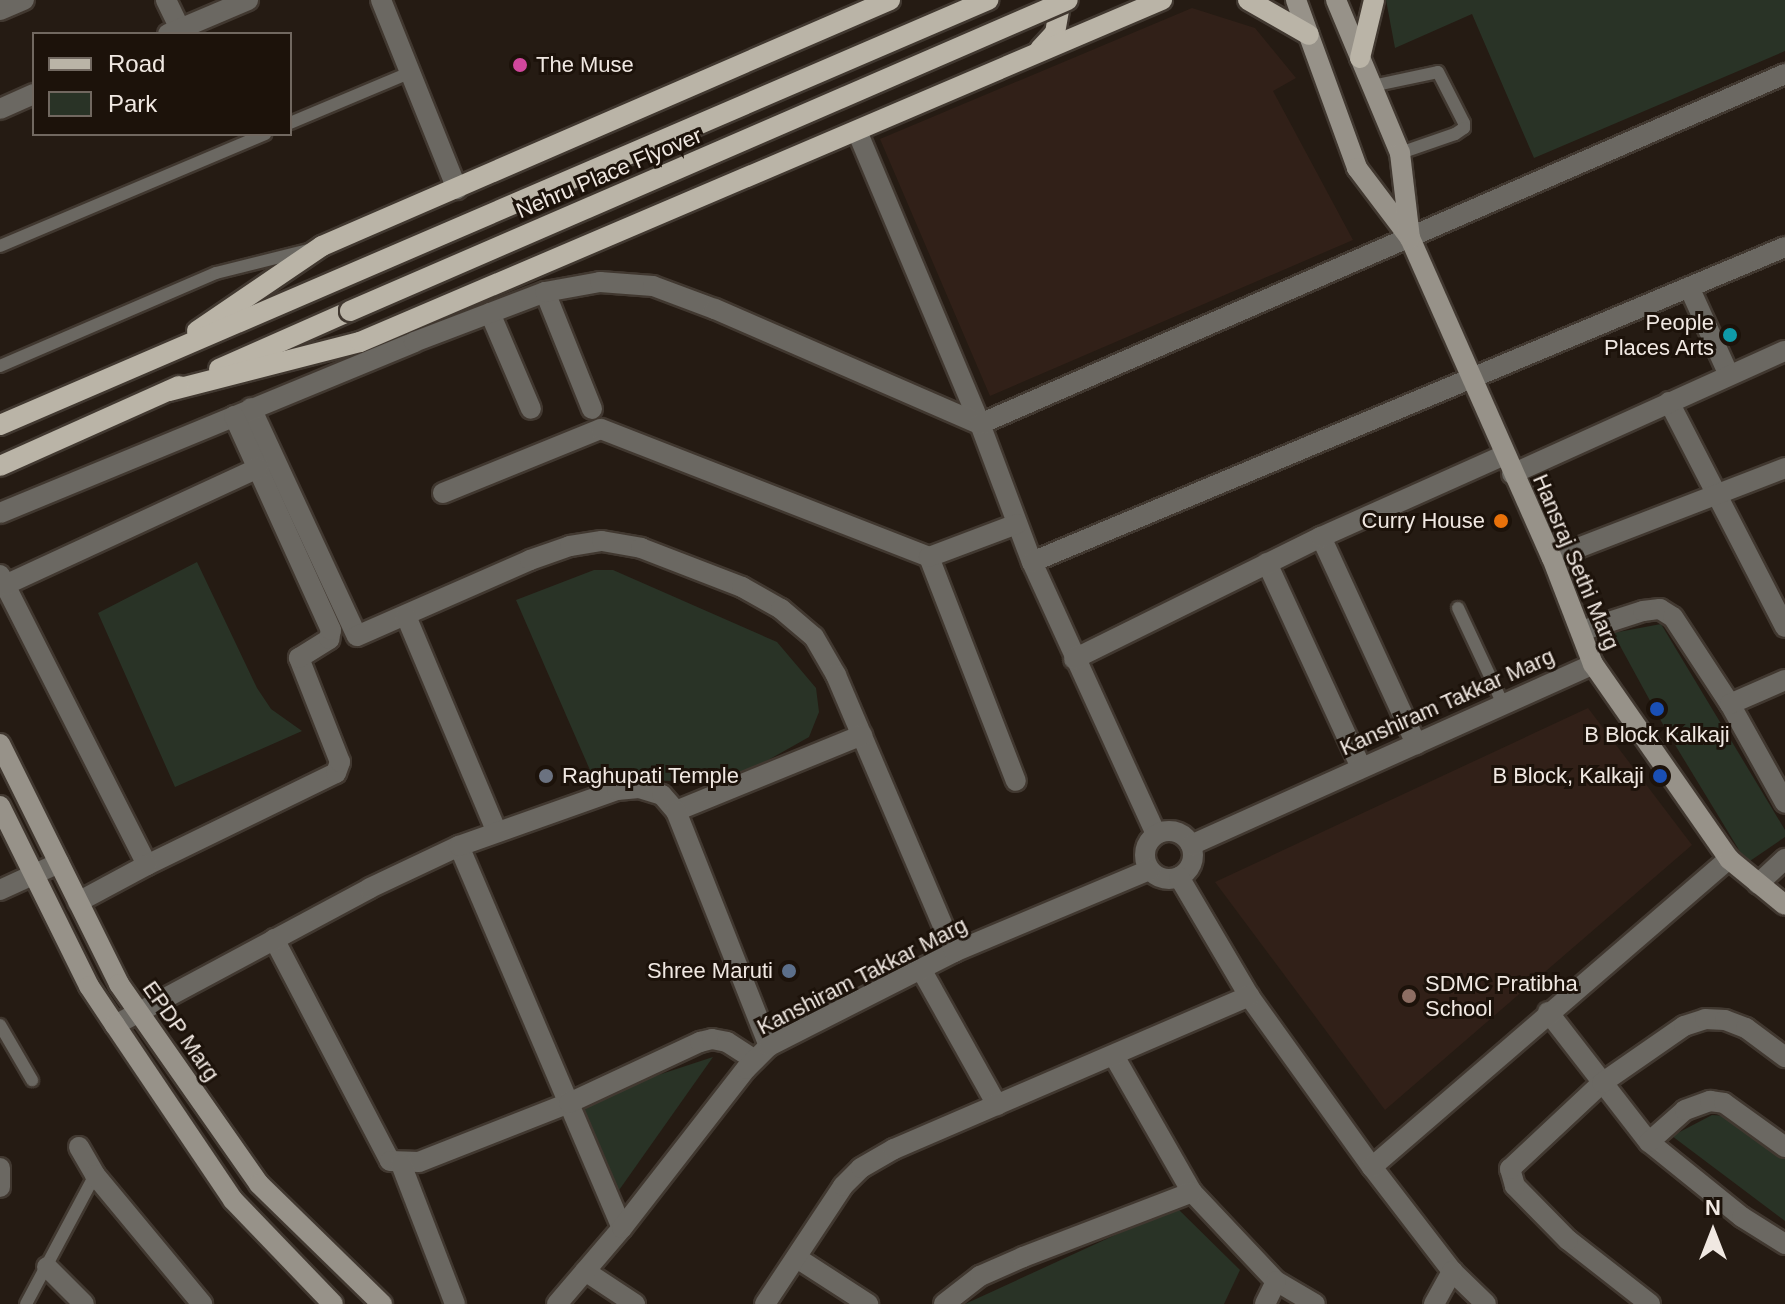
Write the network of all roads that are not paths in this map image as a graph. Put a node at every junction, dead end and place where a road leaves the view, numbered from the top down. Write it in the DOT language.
graph roads {
  1 [pos="24,0"];
  2 [pos="166,0"];
  3 [pos="248,0"];
  4 [pos="381,0"];
  5 [pos="890,0"];
  6 [pos="988,0"];
  7 [pos="1061,0"];
  8 [pos="1068,0"];
  9 [pos="1162,0"];
  10 [pos="1248,0"];
  11 [pos="1296,0"];
  12 [pos="1336,0"];
  13 [pos="1374,0"];
  14 [pos="0,10"];
  15 [pos="174,31"];
  16 [pos="1309,35"];
  17 [pos="1026,56"];
  18 [pos="1360,58"];
  19 [pos="409,73"];
  20 [pos="1785,74"];
  21 [pos="1372,86"];
  22 [pos="32,95"];
  23 [pos="0,109"];
  24 [pos="292,122"];
  25 [pos="857,131"];
  26 [pos="260,136"];
  27 [pos="1400,153"];
  28 [pos="457,189"];
  29 [pos="1410,238"];
  30 [pos="0,246"];
  31 [pos="322,246"];
  32 [pos="1785,247"];
  33 [pos="1689,287"];
  34 [pos="545,292"];
  35 [pos="490,313"];
  36 [pos="1785,351"];
  37 [pos="154,361"];
  38 [pos="0,366"];
  39 [pos="1729,375"];
  40 [pos="1470,379"];
  41 [pos="169,391"];
  42 [pos="1669,402"];
  43 [pos="531,409"];
  44 [pos="592,409"];
  45 [pos="242,412"];
  46 [pos="980,424"];
  47 [pos="0,425"];
  48 [pos="1504,455"];
  49 [pos="2,466"];
  50 [pos="258,468"];
  51 [pos="1785,468"];
  52 [pos="1512,474"];
  53 [pos="443,493"];
  54 [pos="1715,496"];
  55 [pos="0,513"];
  56 [pos="1017,524"];
  57 [pos="1321,537"];
  58 [pos="929,557"];
  59 [pos="1552,558"];
  60 [pos="1032,562"];
  61 [pos="1267,563"];
  62 [pos="4,589"];
  63 [pos="1458,608"];
  64 [pos="406,616"];
  65 [pos="1785,627"];
  66 [pos="1581,631"];
  67 [pos="1074,659"];
  68 [pos="1593,664"];
  69 [pos="1785,680"];
  70 [pos="1503,704"];
  71 [pos="1730,704"];
  72 [pos="862,735"];
  73 [pos="0,744"];
  74 [pos="1416,744"];
  75 [pos="1361,767"];
  76 [pos="1016,781"];
  77 [pos="1785,803"];
  78 [pos="0,806"];
  79 [pos="676,811"];
  80 [pos="497,832"];
  81 [pos="1156,834"];
  82 [pos="1191,845"];
  83 [pos="459,846"];
  84 [pos="1729,859"];
  85 [pos="1785,859"];
  86 [pos="59,863"];
  87 [pos="147,865"];
  88 [pos="1149,870"];
  89 [pos="34,874"];
  90 [pos="1179,877"];
  91 [pos="1758,884"];
  92 [pos="0,890"];
  93 [pos="78,902"];
  94 [pos="1785,905"];
  95 [pos="274,939"];
  96 [pos="954,952"];
  97 [pos="921,969"];
  98 [pos="1249,996"];
  99 [pos="1548,1012"];
  100 [pos="139,1013"];
  101 [pos="0,1025"];
  102 [pos="115,1025"];
  103 [pos="762,1053"];
  104 [pos="1114,1056"];
  105 [pos="1785,1057"];
  106 [pos="32,1080"];
  107 [pos="1602,1083"];
  108 [pos="569,1103"];
  109 [pos="997,1105"];
  110 [pos="1649,1142"];
  111 [pos="79,1147"];
  112 [pos="1785,1147"];
  113 [pos="401,1164"];
  114 [pos="1372,1167"];
  115 [pos="0,1168"];
  116 [pos="95,1175"];
  117 [pos="0,1187"];
  118 [pos="1192,1192"];
  119 [pos="622,1228"];
  120 [pos="1785,1244"];
  121 [pos="797,1258"];
  122 [pos="47,1267"];
  123 [pos="585,1271"];
  124 [pos="1452,1271"];
  125 [pos="1276,1281"];
  126 [pos="26,1304"];
  127 [pos="84,1304"];
  128 [pos="202,1304"];
  129 [pos="333,1304"];
  130 [pos="382,1304"];
  131 [pos="455,1304"];
  132 [pos="557,1304"];
  133 [pos="635,1304"];
  134 [pos="765,1304"];
  135 [pos="868,1304"];
  136 [pos="944,1304"];
  137 [pos="1265,1304"];
  138 [pos="1315,1304"];
  139 [pos="1434,1304"];
  140 [pos="1486,1304"];
  141 [pos="1650,1304"];
  1 -- 14 [label="street"];
  2 -- 15 [label="street"];
  3 -- 15 [label="street"];
  4 -- 19 [label="street"];
  5 -- 28 [label="main road"];
  6 -- 37 [label="main road, Nehru Place Flyover"];
  7 -- 17 [label="main road"];
  8 -- 41 [label="main road, Nehru Place Flyover, bridge"];
  9 -- 17 [label="main road"];
  10 -- 16 [label="main road"];
  11 -- 16 [label="street, Hansraj Sethi Marg"];
  12 -- 18 [label="street, Hansraj Sethi Marg"];
  13 -- 18 [label="main road"];
  16 -- 29 [label="street, Hansraj Sethi Marg"];
  17 -- 25 [label="main road"];
  18 -- 21 [label="street, Hansraj Sethi Marg"];
  19 -- 24 [label="lane"];
  19 -- 28 [label="street"];
  20 -- 29 [label="street"];
  21 -- 27 [label="street, Hansraj Sethi Marg"];
  21 -- 27 [label="lane"];
  22 -- 23 [label="street"];
  25 -- 41 [label="main road"];
  25 -- 46 [label="street"];
  26 -- 30 [label="lane"];
  27 -- 29 [label="street, Hansraj Sethi Marg"];
  28 -- 31 [label="main road"];
  29 -- 40 [label="street, Hansraj Sethi Marg"];
  29 -- 46 [label="street"];
  31 -- 37 [label="main road"];
  31 -- 38 [label="lane"];
  32 -- 33 [label="street"];
  33 -- 39 [label="street"];
  33 -- 40 [label="street"];
  34 -- 35 [label="street"];
  34 -- 44 [label="street"];
  34 -- 46 [label="street"];
  35 -- 43 [label="street"];
  35 -- 45 [label="street"];
  36 -- 39 [label="street"];
  37 -- 47 [label="main road"];
  39 -- 42 [label="street"];
  40 -- 48 [label="street, Hansraj Sethi Marg"];
  40 -- 60 [label="street"];
  41 -- 49 [label="main road"];
  42 -- 52 [label="street"];
  42 -- 54 [label="street"];
  45 -- 50 [label="street"];
  45 -- 55 [label="street"];
  45 -- 64 [label="street"];
  46 -- 56 [label="street"];
  48 -- 52 [label="street, Hansraj Sethi Marg"];
  48 -- 57 [label="street"];
  50 -- 62 [label="street"];
  50 -- 87 [label="street"];
  51 -- 54 [label="street"];
  52 -- 59 [label="street, Hansraj Sethi Marg"];
  53 -- 58 [label="street"];
  54 -- 59 [label="street"];
  54 -- 65 [label="street"];
  56 -- 58 [label="street"];
  56 -- 60 [label="street"];
  57 -- 61 [label="street"];
  57 -- 74 [label="street"];
  58 -- 76 [label="street"];
  59 -- 66 [label="street, Hansraj Sethi Marg"];
  60 -- 67 [label="street"];
  61 -- 67 [label="street"];
  61 -- 75 [label="street"];
  62 -- 87 [label="street"];
  63 -- 70 [label="lane"];
  64 -- 72 [label="street"];
  64 -- 80 [label="street"];
  66 -- 68 [label="street, Hansraj Sethi Marg"];
  66 -- 71 [label="street"];
  67 -- 81 [label="street"];
  68 -- 70 [label="street, Kanshiram Takkar Marg"];
  68 -- 84 [label="street, Hansraj Sethi Marg"];
  69 -- 71 [label="street"];
  70 -- 74 [label="street, Kanshiram Takkar Marg"];
  71 -- 77 [label="street"];
  72 -- 79 [label="street"];
  72 -- 96 [label="street"];
  73 -- 86 [label="street, EPDP Marg"];
  74 -- 75 [label="street, Kanshiram Takkar Marg"];
  75 -- 82 [label="street, Kanshiram Takkar Marg"];
  78 -- 89 [label="street"];
  79 -- 80 [label="street"];
  79 -- 103 [label="street"];
  80 -- 83 [label="street"];
  81 -- 82 [label="street"];
  81 -- 88 [label="street"];
  82 -- 90 [label="street"];
  83 -- 95 [label="street"];
  83 -- 108 [label="street"];
  84 -- 91 [label="street, Hansraj Sethi Marg"];
  84 -- 99 [label="street"];
  85 -- 91 [label="street"];
  86 -- 89 [label="street"];
  86 -- 93 [label="street, EPDP Marg"];
  87 -- 93 [label="street"];
  88 -- 90 [label="street"];
  88 -- 96 [label="street, Kanshiram Takkar Marg"];
  89 -- 92 [label="street"];
  89 -- 102 [label="street"];
  90 -- 98 [label="street"];
  91 -- 94 [label="street, Hansraj Sethi Marg"];
  93 -- 100 [label="street, EPDP Marg"];
  95 -- 100 [label="street"];
  95 -- 113 [label="street"];
  96 -- 97 [label="street, Kanshiram Takkar Marg"];
  97 -- 103 [label="street, Kanshiram Takkar Marg"];
  97 -- 109 [label="street"];
  98 -- 104 [label="street"];
  98 -- 114 [label="street"];
  99 -- 107 [label="street"];
  99 -- 114 [label="street"];
  100 -- 102 [label="street"];
  100 -- 130 [label="street, EPDP Marg"];
  101 -- 106 [label="lane"];
  102 -- 129 [label="street"];
  103 -- 108 [label="street"];
  103 -- 119 [label="street, Kanshiram Takkar Marg"];
  104 -- 109 [label="street"];
  104 -- 118 [label="street"];
  105 -- 107 [label="street"];
  107 -- 110 [label="street"];
  107 -- 141 [label="street"];
  108 -- 113 [label="street"];
  108 -- 119 [label="street"];
  109 -- 121 [label="street"];
  110 -- 112 [label="street"];
  110 -- 120 [label="street"];
  111 -- 116 [label="street"];
  113 -- 131 [label="street"];
  114 -- 124 [label="street"];
  115 -- 117 [label="street"];
  116 -- 122 [label="lane"];
  116 -- 128 [label="street"];
  118 -- 125 [label="street"];
  118 -- 136 [label="street"];
  119 -- 123 [label="street, Kanshiram Takkar Marg"];
  121 -- 134 [label="street"];
  121 -- 135 [label="street"];
  122 -- 126 [label="lane"];
  122 -- 127 [label="street"];
  123 -- 132 [label="street, Kanshiram Takkar Marg"];
  123 -- 133 [label="street"];
  124 -- 139 [label="street"];
  124 -- 140 [label="street"];
  125 -- 137 [label="street"];
  125 -- 138 [label="street"];
}
